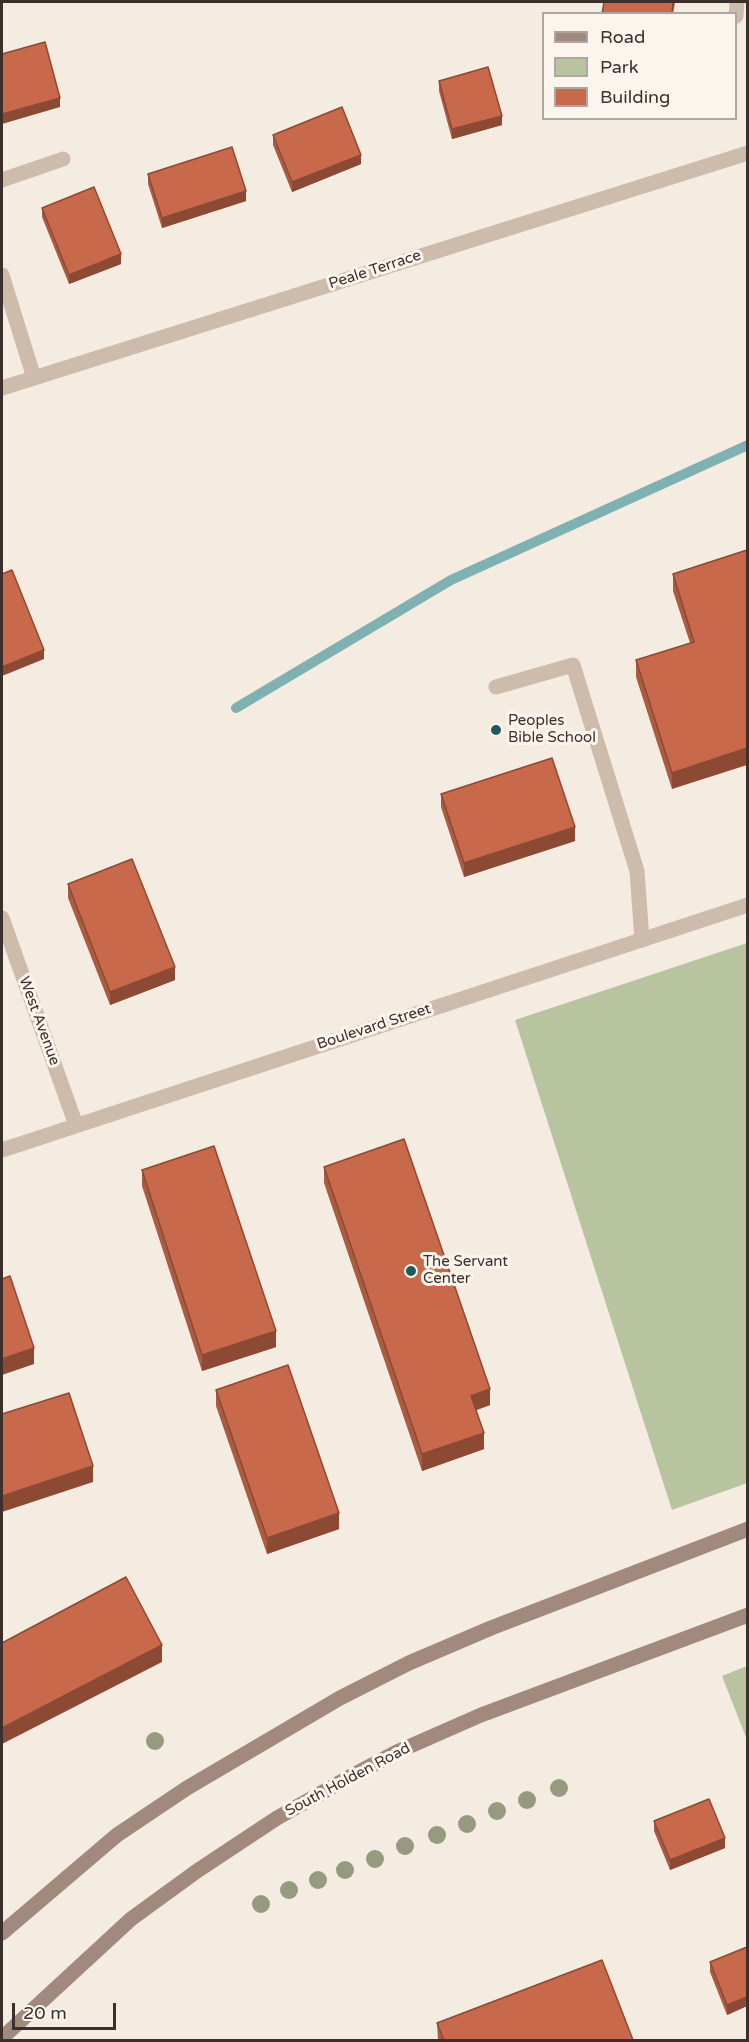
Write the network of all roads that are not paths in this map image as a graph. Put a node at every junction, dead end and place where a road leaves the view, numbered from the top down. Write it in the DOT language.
graph roads {
  1 [pos="747,153"];
  2 [pos="63,159"];
  3 [pos="2,180"];
  4 [pos="2,275"];
  5 [pos="34,378"];
  6 [pos="2,388"];
  7 [pos="495,687"];
  8 [pos="747,906"];
  9 [pos="2,918"];
  10 [pos="642,940"];
  11 [pos="76,1125"];
  12 [pos="2,1150"];
  13 [pos="747,1529"];
  14 [pos="747,1615"];
  15 [pos="2,1933"];
  16 [pos="2,2038"];
  1 -- 5 [label="street, Peale Terrace"];
  2 -- 3 [label="street"];
  4 -- 5 [label="street"];
  5 -- 6 [label="street, Peale Terrace"];
  7 -- 10 [label="street"];
  8 -- 10 [label="street, Boulevard Street"];
  9 -- 11 [label="street, West Avenue"];
  10 -- 11 [label="street, Boulevard Street"];
  11 -- 12 [label="street, Boulevard Street"];
  13 -- 15 [label="main road"];
  14 -- 16 [label="main road, South Holden Road"];
}
